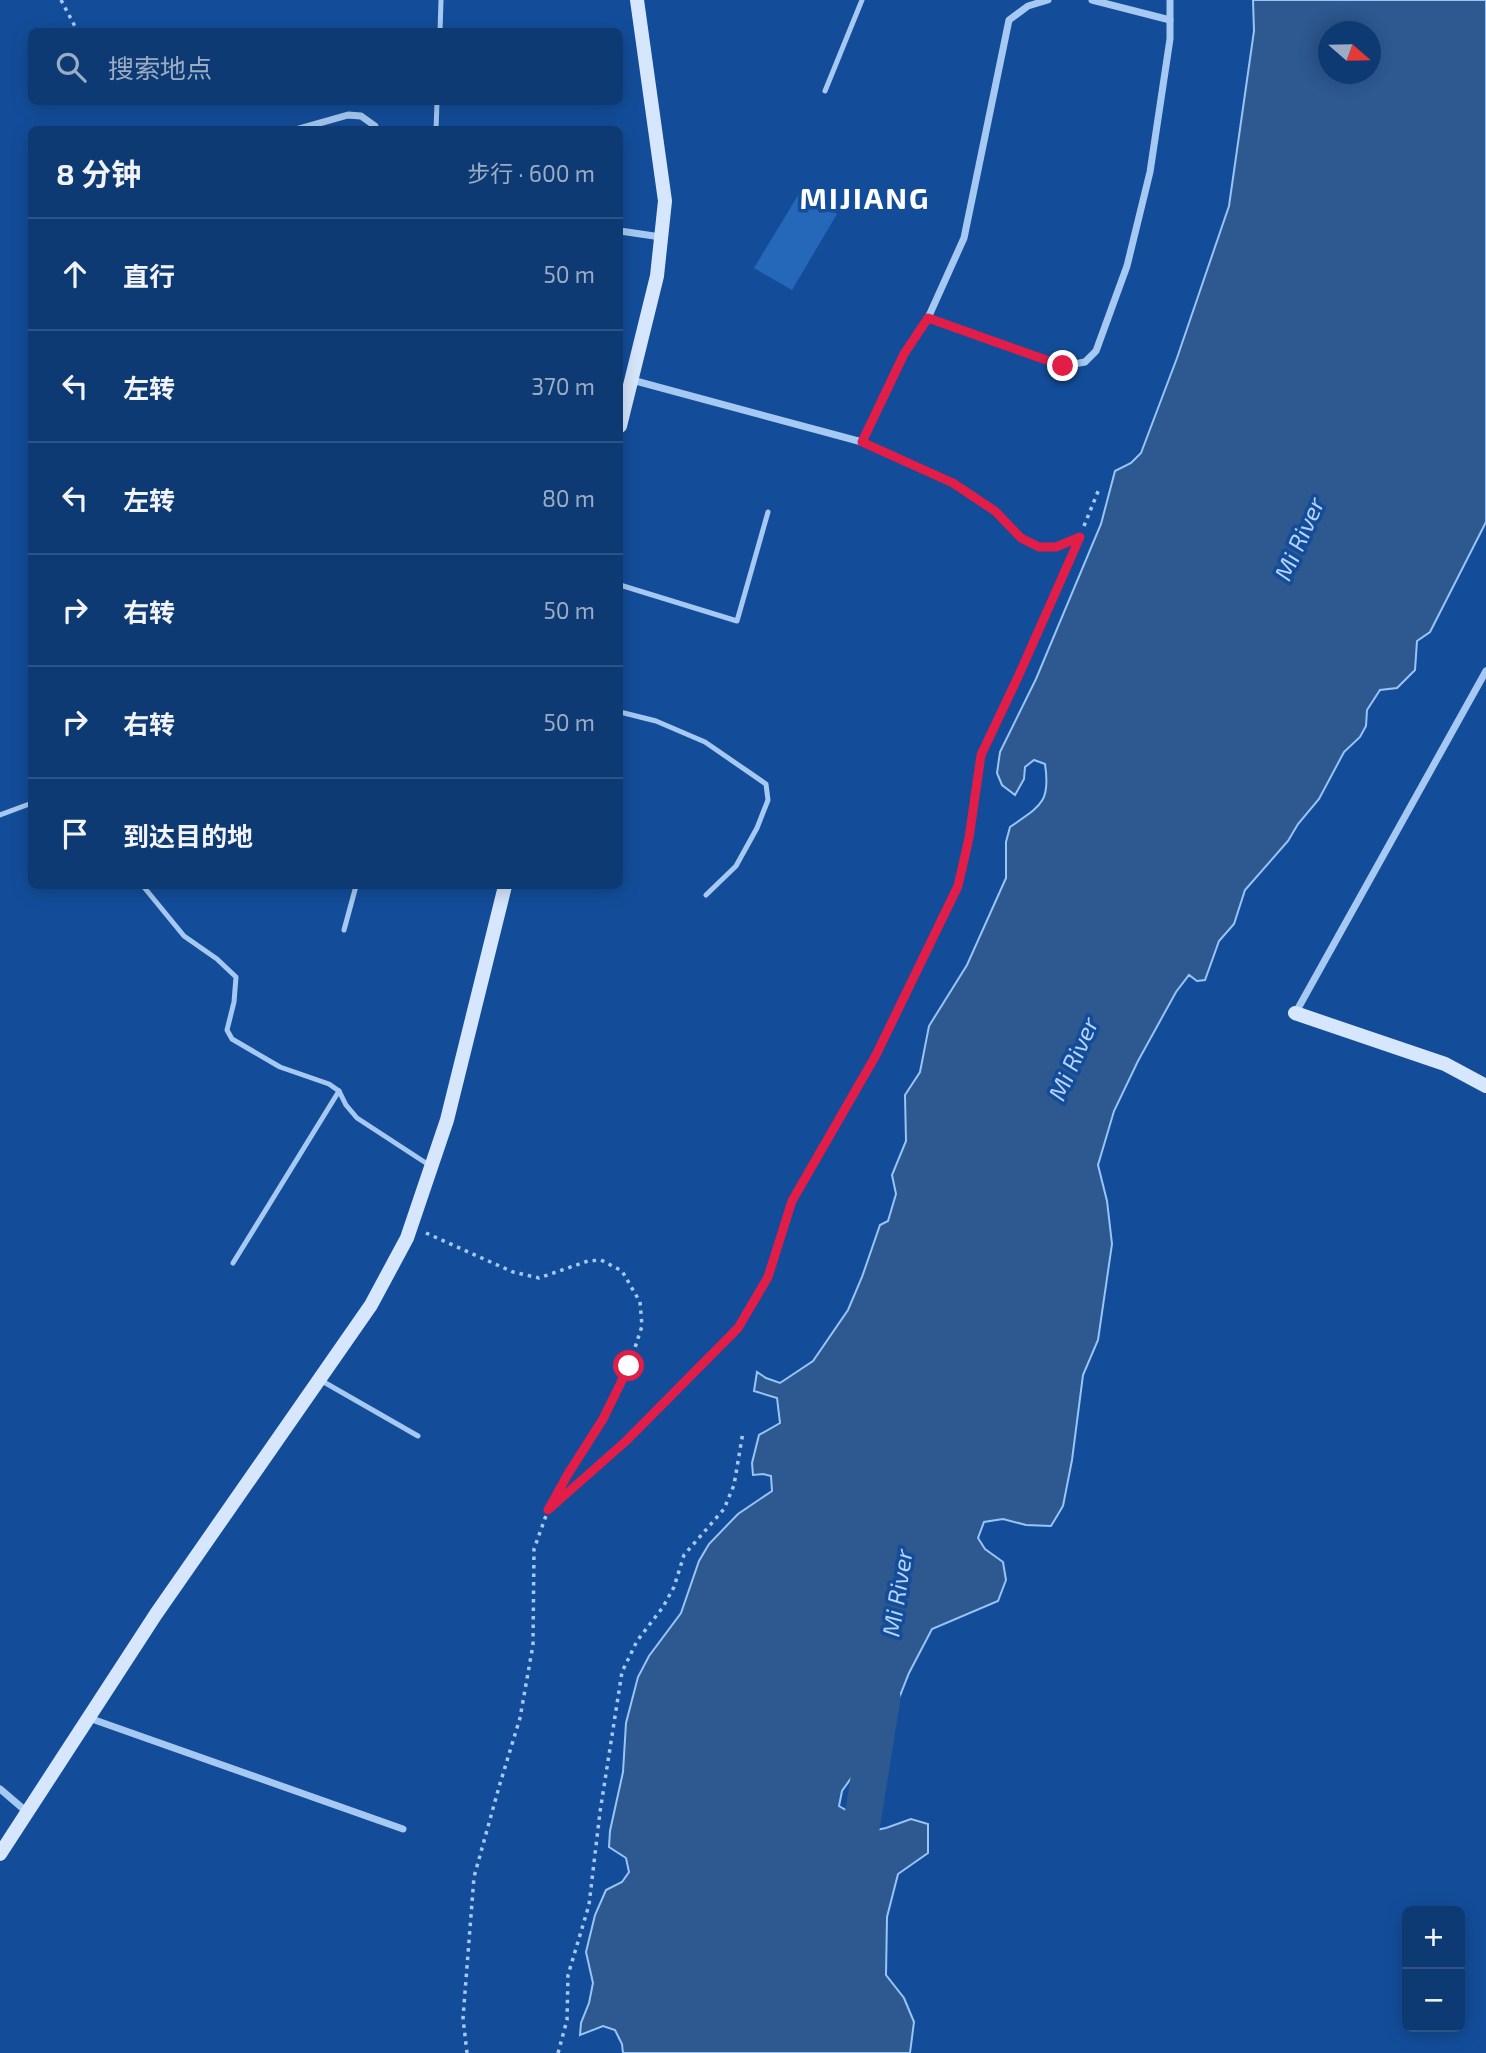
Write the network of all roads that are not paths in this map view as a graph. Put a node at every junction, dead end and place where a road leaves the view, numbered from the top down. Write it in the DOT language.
graph roads {
  1 [pos="441,0"];
  2 [pos="637,0"];
  3 [pos="862,0"];
  4 [pos="1048,0"];
  5 [pos="1092,0"];
  6 [pos="1170,0"];
  7 [pos="1170,20"];
  8 [pos="440,28"];
  9 [pos="825,91"];
  10 [pos="437,105"];
  11 [pos="309,126"];
  12 [pos="375,126"];
  13 [pos="436,126"];
  14 [pos="623,231"];
  15 [pos="661,237"];
  16 [pos="928,318"];
  17 [pos="631,379"];
  18 [pos="623,413"];
  19 [pos="862,442"];
  20 [pos="768,512"];
  21 [pos="1080,537"];
  22 [pos="623,586"];
  23 [pos="1486,671"];
  24 [pos="623,713"];
  25 [pos="28,804"];
  26 [pos="0,815"];
  27 [pos="145,889"];
  28 [pos="355,889"];
  29 [pos="504,889"];
  30 [pos="706,895"];
  31 [pos="344,930"];
  32 [pos="1295,1013"];
  33 [pos="1486,1086"];
  34 [pos="339,1091"];
  35 [pos="431,1167"];
  36 [pos="233,1263"];
  37 [pos="319,1379"];
  38 [pos="418,1436"];
  39 [pos="89,1718"];
  40 [pos="0,1789"];
  41 [pos="27,1813"];
  42 [pos="403,1829"];
  43 [pos="0,1854"];
  1 -- 8 [label="lane"];
  2 -- 15 [label="main road"];
  3 -- 9 [label="lane"];
  4 -- 16 [label="street"];
  5 -- 7 [label="street"];
  6 -- 7 [label="street"];
  7 -- 16 [label="street"];
  10 -- 13 [label="lane"];
  11 -- 12 [label="street"];
  14 -- 15 [label="street"];
  15 -- 17 [label="main road"];
  16 -- 19 [label="street"];
  17 -- 18 [label="main road"];
  17 -- 19 [label="street"];
  19 -- 21 [label="lane"];
  20 -- 22 [label="lane"];
  23 -- 32 [label="street"];
  24 -- 30 [label="lane"];
  25 -- 26 [label="lane"];
  27 -- 34 [label="lane"];
  28 -- 31 [label="lane"];
  29 -- 35 [label="main road"];
  32 -- 33 [label="main road"];
  34 -- 35 [label="lane"];
  34 -- 36 [label="lane"];
  35 -- 37 [label="main road"];
  37 -- 38 [label="lane"];
  37 -- 39 [label="main road"];
  39 -- 41 [label="main road"];
  39 -- 42 [label="street"];
  40 -- 41 [label="street"];
  41 -- 43 [label="main road"];
}
